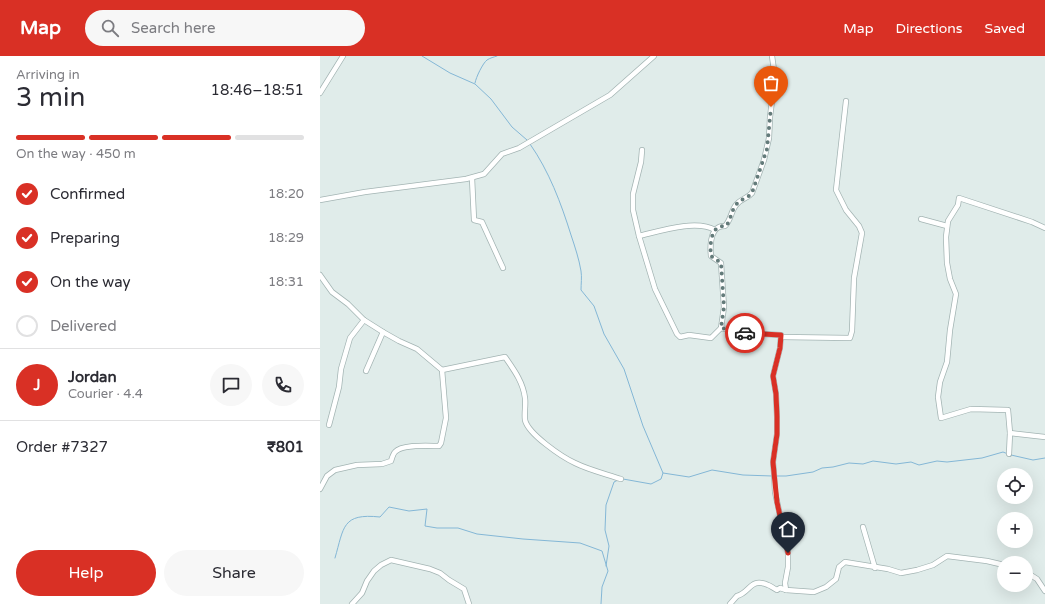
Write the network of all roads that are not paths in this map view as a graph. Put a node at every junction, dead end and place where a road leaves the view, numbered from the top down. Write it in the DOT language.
graph roads {
  1 [pos="343,56"];
  2 [pos="654,56"];
  3 [pos="772,56"];
  4 [pos="320,81"];
  5 [pos="326,84"];
  6 [pos="320,93"];
  7 [pos="846,101"];
  8 [pos="642,150"];
  9 [pos="472,178"];
  10 [pos="320,200"];
  11 [pos="921,219"];
  12 [pos="947,226"];
  13 [pos="1045,228"];
  14 [pos="715,230"];
  15 [pos="639,236"];
  16 [pos="503,268"];
  17 [pos="320,276"];
  18 [pos="364,320"];
  19 [pos="721,328"];
  20 [pos="382,332"];
  21 [pos="781,337"];
  22 [pos="442,370"];
  23 [pos="366,371"];
  24 [pos="329,426"];
  25 [pos="1010,433"];
  26 [pos="1045,437"];
  27 [pos="1009,454"];
  28 [pos="621,479"];
  29 [pos="320,488"];
  30 [pos="863,527"];
  31 [pos="997,563"];
  32 [pos="875,568"];
  33 [pos="1033,576"];
  34 [pos="786,590"];
  35 [pos="1045,590"];
  36 [pos="352,604"];
  37 [pos="468,604"];
  38 [pos="730,604"];
  1 -- 5 [label="street"];
  2 -- 9 [label="street"];
  3 -- 14 [label="street"];
  4 -- 5 [label="street"];
  5 -- 6 [label="street"];
  7 -- 21 [label="street"];
  8 -- 15 [label="street"];
  9 -- 10 [label="street"];
  9 -- 16 [label="street"];
  11 -- 12 [label="street"];
  12 -- 13 [label="street"];
  12 -- 25 [label="street"];
  14 -- 15 [label="street"];
  14 -- 19 [label="street"];
  15 -- 19 [label="street"];
  17 -- 18 [label="street"];
  18 -- 20 [label="street"];
  18 -- 24 [label="street"];
  19 -- 21 [label="street"];
  20 -- 22 [label="street"];
  20 -- 23 [label="street"];
  21 -- 34 [label="street"];
  22 -- 28 [label="street"];
  22 -- 29 [label="street"];
  25 -- 26 [label="street"];
  25 -- 27 [label="street"];
  30 -- 32 [label="street"];
  31 -- 32 [label="street"];
  32 -- 34 [label="street"];
  33 -- 35 [label="street"];
  34 -- 38 [label="street"];
  36 -- 37 [label="street"];
}
